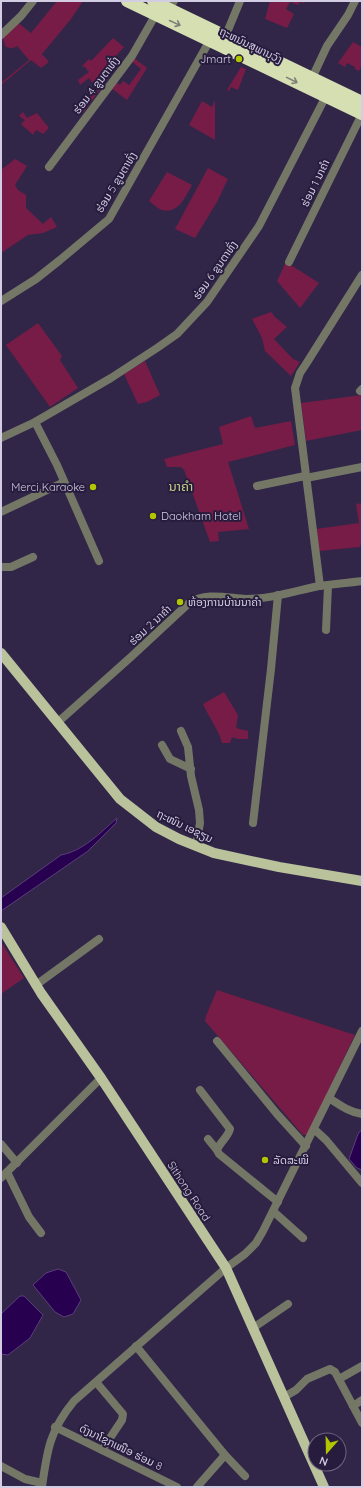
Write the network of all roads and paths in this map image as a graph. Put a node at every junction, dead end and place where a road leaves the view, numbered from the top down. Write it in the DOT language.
graph roads {
  1 [pos="33,1"];
  2 [pos="127,1"];
  3 [pos="153,1"];
  4 [pos="240,1"];
  5 [pos="354,1"];
  6 [pos="172,5"];
  7 [pos="156,14"];
  8 [pos="1,35"];
  9 [pos="226,35"];
  10 [pos="210,40"];
  11 [pos="312,78"];
  12 [pos="326,96"];
  13 [pos="362,102"];
  14 [pos="362,114"];
  15 [pos="49,167"];
  16 [pos="289,262"];
  17 [pos="362,275"];
  18 [pos="1,301"];
  19 [pos="35,422"];
  20 [pos="1,438"];
  21 [pos="362,467"];
  22 [pos="306,477"];
  23 [pos="64,482"];
  24 [pos="257,486"];
  25 [pos="1,512"];
  26 [pos="33,557"];
  27 [pos="99,562"];
  28 [pos="1,567"];
  29 [pos="362,581"];
  30 [pos="324,586"];
  31 [pos="278,595"];
  32 [pos="326,630"];
  33 [pos="1,653"];
  34 [pos="57,722"];
  35 [pos="181,731"];
  36 [pos="162,745"];
  37 [pos="190,769"];
  38 [pos="253,823"];
  39 [pos="196,846"];
  40 [pos="362,881"];
  41 [pos="1,928"];
  42 [pos="99,939"];
  43 [pos="36,985"];
  44 [pos="362,1031"];
  45 [pos="217,1041"];
  46 [pos="101,1078"];
  47 [pos="200,1090"];
  48 [pos="329,1098"];
  49 [pos="362,1114"];
  50 [pos="314,1129"];
  51 [pos="208,1139"];
  52 [pos="1,1144"];
  53 [pos="306,1146"];
  54 [pos="217,1150"];
  55 [pos="17,1163"];
  56 [pos="4,1175"];
  57 [pos="362,1183"];
  58 [pos="278,1202"];
  59 [pos="274,1212"];
  60 [pos="41,1233"];
  61 [pos="303,1238"];
  62 [pos="226,1268"];
  63 [pos="288,1304"];
  64 [pos="253,1328"];
  65 [pos="136,1346"];
  66 [pos="362,1366"];
  67 [pos="339,1379"];
  68 [pos="96,1382"];
  69 [pos="284,1397"];
  70 [pos="362,1400"];
  71 [pos="353,1406"];
  72 [pos="362,1423"];
  73 [pos="55,1427"];
  74 [pos="102,1450"];
  75 [pos="225,1455"];
  76 [pos="1,1466"];
  77 [pos="245,1476"];
  78 [pos="42,1485"];
  79 [pos="177,1487"];
  80 [pos="197,1487"];
  81 [pos="324,1487"];
  1 -- 8 [label="street"];
  2 -- 7 [label="highway, ຖະຫນົນສຸພານຸວົງ"];
  3 -- 6 [label="highway, ຖະຫນົນສຸພານຸວົງ"];
  4 -- 9 [label="street"];
  5 -- 11 [label="street"];
  6 -- 9 [label="highway, ຖະຫນົນສຸພານຸວົງ"];
  7 -- 10 [label="highway, ຖະຫນົນສຸພານຸວົງ, one-way"];
  7 -- 15 [label="street, ຮ່ອມ 4 ຂູນຕາທົ່ງ"];
  9 -- 11 [label="highway, ຖະຫນົນສຸພານຸວົງ"];
  10 -- 12 [label="highway, ຖະຫນົນສຸພານຸວົງ, one-way"];
  10 -- 18 [label="street, ຮ່ອມ 5 ຂູນຕາທົ່ງ"];
  11 -- 13 [label="highway, ຖະຫນົນສຸພານຸວົງ"];
  12 -- 14 [label="highway, ຖະຫນົນສຸພານຸວົງ"];
  12 -- 19 [label="street, ຮ່ອມ 6 ຂູນຕາທົ່ງ"];
  14 -- 16 [label="street, ຮ່ອມ 1 ນາຄຳ"];
  17 -- 22 [label="street"];
  19 -- 20 [label="street, ຮ່ອມ 6 ຂູນຕາທົ່ງ"];
  19 -- 23 [label="street"];
  21 -- 22 [label="street"];
  22 -- 24 [label="street"];
  22 -- 30 [label="street"];
  23 -- 25 [label="street"];
  23 -- 27 [label="street"];
  26 -- 28 [label="street"];
  29 -- 30 [label="street, ຮ່ອມ 2 ນາຄຳ"];
  30 -- 31 [label="street, ຮ່ອມ 2 ນາຄຳ"];
  30 -- 32 [label="street"];
  31 -- 34 [label="street, ຮ່ອມ 2 ນາຄຳ"];
  31 -- 38 [label="street"];
  33 -- 34 [label="main road, ຖະໜົນ ເອຊຽນ"];
  34 -- 39 [label="main road, ຖະໜົນ ເອຊຽນ"];
  35 -- 37 [label="street"];
  36 -- 37 [label="street"];
  37 -- 39 [label="street"];
  39 -- 40 [label="main road, ຖະໜົນ ເອຊຽນ"];
  41 -- 43 [label="main road, Sithong Road"];
  42 -- 43 [label="street"];
  43 -- 46 [label="main road, Sithong Road"];
  44 -- 48 [label="street"];
  45 -- 53 [label="street"];
  46 -- 55 [label="street"];
  46 -- 62 [label="main road, Sithong Road"];
  47 -- 54 [label="street"];
  48 -- 49 [label="street"];
  48 -- 50 [label="street"];
  50 -- 53 [label="street"];
  50 -- 57 [label="street"];
  51 -- 54 [label="street"];
  52 -- 55 [label="street"];
  53 -- 58 [label="street"];
  54 -- 58 [label="street"];
  55 -- 56 [label="street"];
  56 -- 60 [label="street"];
  58 -- 59 [label="street"];
  59 -- 61 [label="street"];
  59 -- 62 [label="street"];
  62 -- 64 [label="main road, Sithong Road"];
  62 -- 65 [label="street"];
  63 -- 64 [label="street"];
  64 -- 69 [label="main road, Sithong Road"];
  65 -- 68 [label="street"];
  65 -- 75 [label="street"];
  66 -- 67 [label="street"];
  67 -- 69 [label="street"];
  67 -- 71 [label="street"];
  68 -- 73 [label="street"];
  68 -- 74 [label="street"];
  69 -- 81 [label="main road, Sithong Road"];
  70 -- 71 [label="street"];
  71 -- 72 [label="street"];
  73 -- 74 [label="street, ດົງນາໂຊກເໜືອ ຮ່ອມ 8"];
  73 -- 78 [label="street"];
  74 -- 79 [label="street, ດົງນາໂຊກເໜືອ ຮ່ອມ 8"];
  75 -- 77 [label="street"];
  75 -- 80 [label="street"];
  76 -- 78 [label="street"];
}
